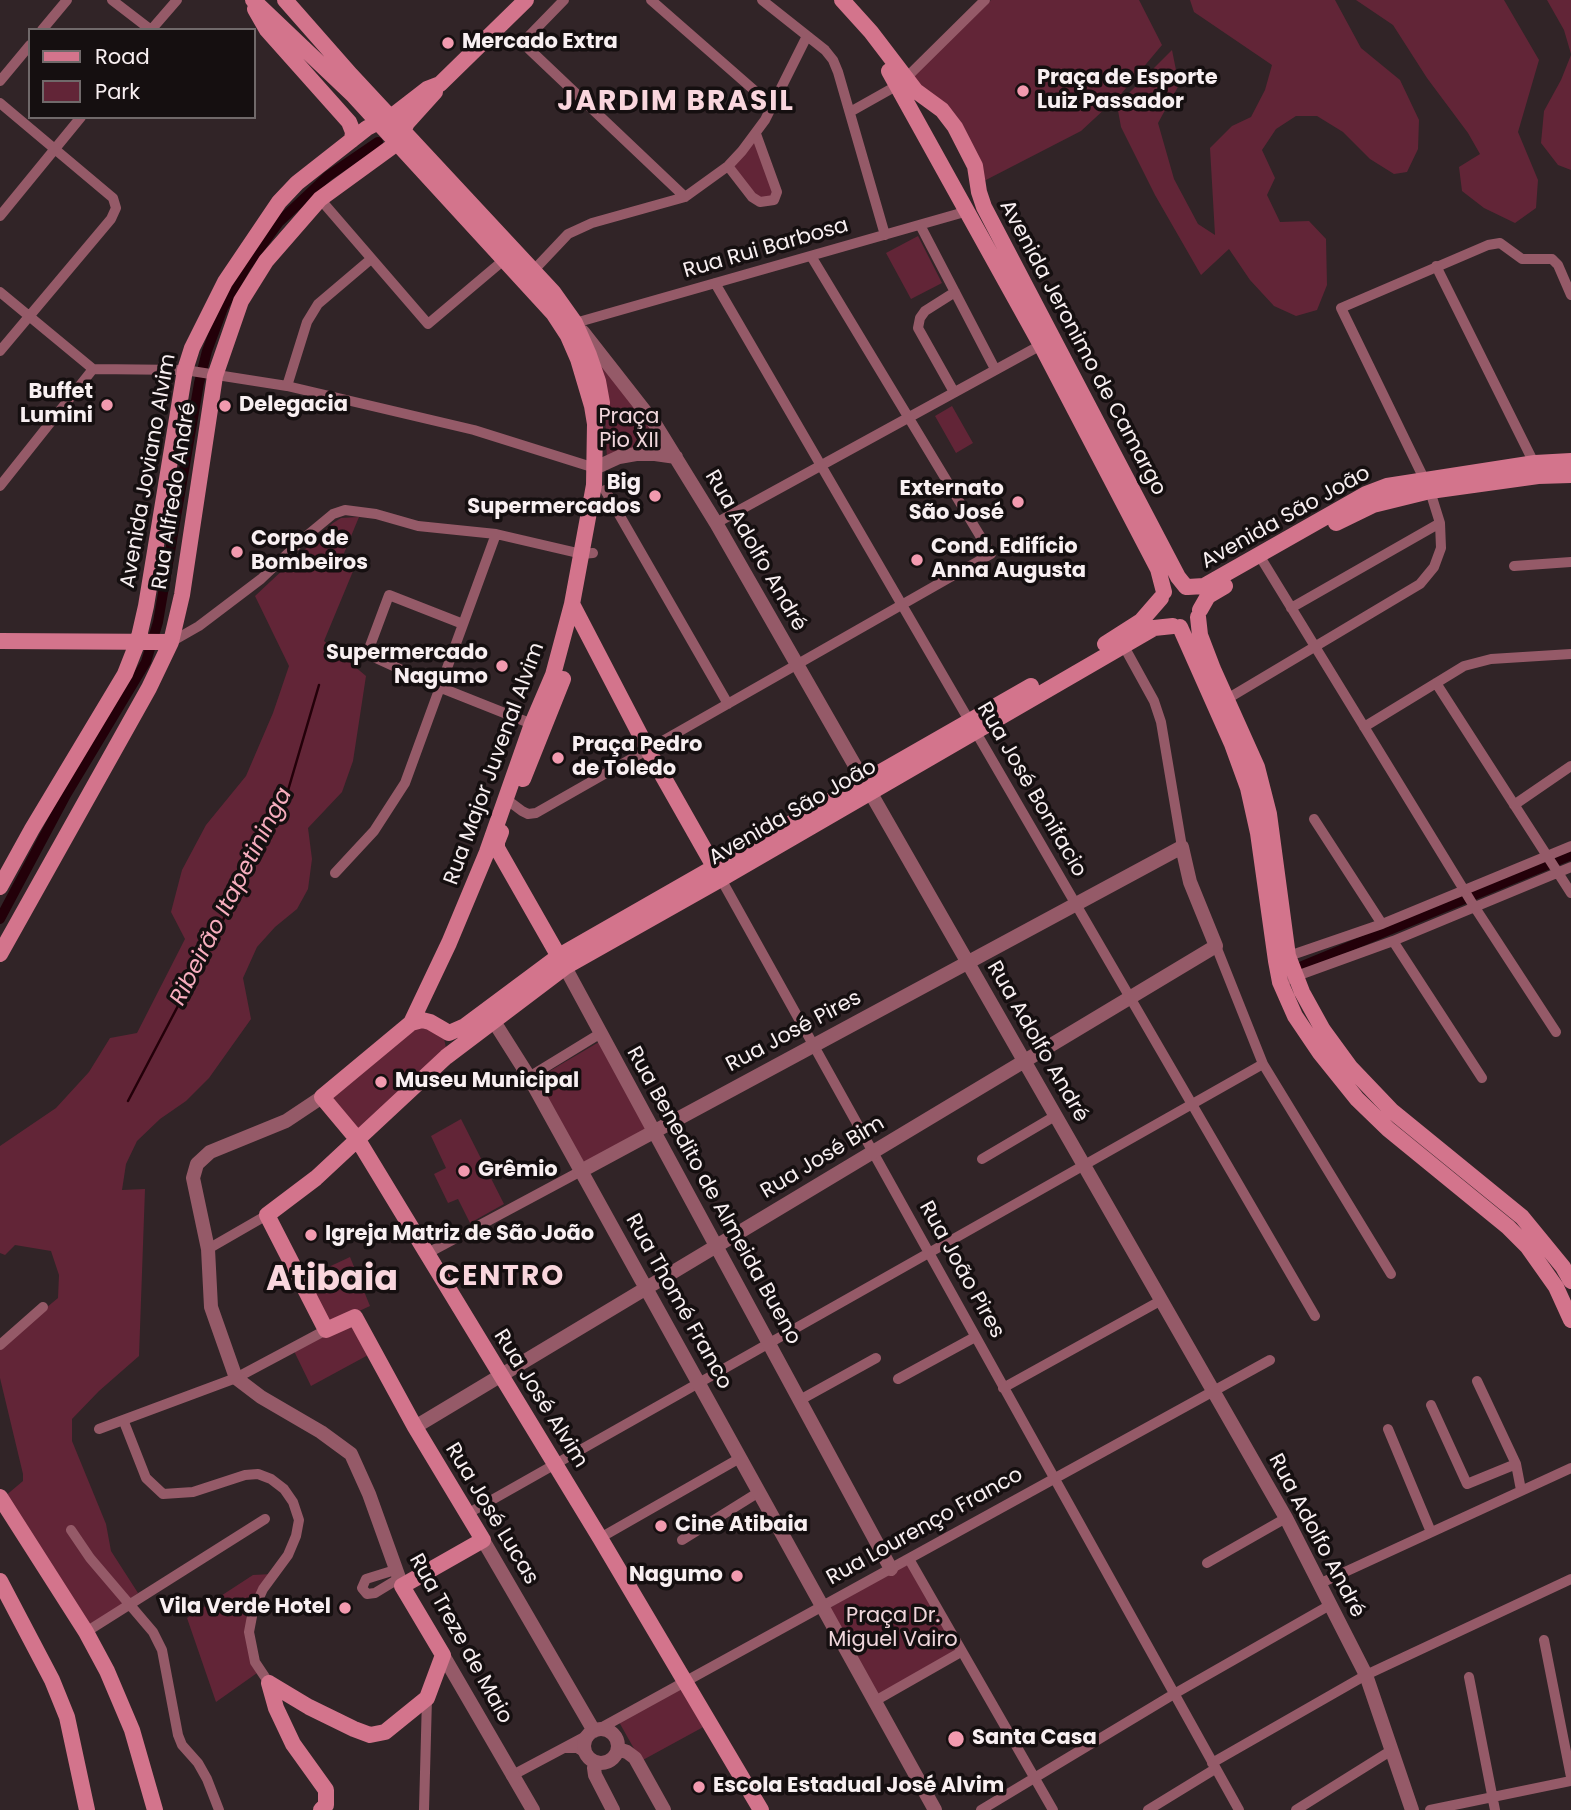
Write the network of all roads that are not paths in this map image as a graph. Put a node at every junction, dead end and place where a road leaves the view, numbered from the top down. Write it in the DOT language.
graph roads {
  1 [pos="67,0"];
  2 [pos="112,0"];
  3 [pos="177,0"];
  4 [pos="251,0"];
  5 [pos="285,0"];
  6 [pos="526,0"];
  7 [pos="564,0"];
  8 [pos="651,0"];
  9 [pos="762,0"];
  10 [pos="829,0"];
  11 [pos="985,0"];
  12 [pos="851,3"];
  13 [pos="44,28"];
  14 [pos="148,28"];
  15 [pos="153,28"];
  16 [pos="807,36"];
  17 [pos="28,47"];
  18 [pos="0,81"];
  19 [pos="902,81"];
  20 [pos="440,84"];
  21 [pos="0,103"];
  22 [pos="771,105"];
  23 [pos="850,112"];
  24 [pos="79,119"];
  25 [pos="384,119"];
  26 [pos="955,127"];
  27 [pos="756,134"];
  28 [pos="400,137"];
  29 [pos="352,140"];
  30 [pos="930,142"];
  31 [pos="56,149"];
  32 [pos="728,166"];
  33 [pos="977,180"];
  34 [pos="955,186"];
  35 [pos="685,197"];
  36 [pos="320,199"];
  37 [pos="968,211"];
  38 [pos="0,216"];
  39 [pos="920,225"];
  40 [pos="885,235"];
  41 [pos="811,256"];
  42 [pos="371,259"];
  43 [pos="505,259"];
  44 [pos="1436,266"];
  45 [pos="533,271"];
  46 [pos="715,284"];
  47 [pos="0,292"];
  48 [pos="955,292"];
  49 [pos="1571,295"];
  50 [pos="27,316"];
  51 [pos="575,323"];
  52 [pos="1041,345"];
  53 [pos="0,351"];
  54 [pos="93,369"];
  55 [pos="995,369"];
  56 [pos="190,371"];
  57 [pos="213,376"];
  58 [pos="287,386"];
  59 [pos="954,392"];
  60 [pos="909,417"];
  61 [pos="676,457"];
  62 [pos="1571,461"];
  63 [pos="600,466"];
  64 [pos="820,466"];
  65 [pos="1537,470"];
  66 [pos="1571,475"];
  67 [pos="0,485"];
  68 [pos="1427,485"];
  69 [pos="605,490"];
  70 [pos="716,523"];
  71 [pos="1440,523"];
  72 [pos="496,534"];
  73 [pos="587,553"];
  74 [pos="1262,560"];
  75 [pos="1571,562"];
  76 [pos="1514,566"];
  77 [pos="1187,587"];
  78 [pos="1163,595"];
  79 [pos="572,604"];
  80 [pos="902,606"];
  81 [pos="1291,608"];
  82 [pos="1199,613"];
  83 [pos="578,620"];
  84 [pos="463,624"];
  85 [pos="1176,627"];
  86 [pos="0,641"];
  87 [pos="136,641"];
  88 [pos="1121,641"];
  89 [pos="168,642"];
  90 [pos="1315,646"];
  91 [pos="1571,654"];
  92 [pos="796,665"];
  93 [pos="1436,682"];
  94 [pos="439,687"];
  95 [pos="1227,699"];
  96 [pos="728,704"];
  97 [pos="540,723"];
  98 [pos="972,726"];
  99 [pos="1364,727"];
  100 [pos="648,750"];
  101 [pos="1571,766"];
  102 [pos="866,787"];
  103 [pos="510,801"];
  104 [pos="1514,805"];
  105 [pos="1314,819"];
  106 [pos="496,845"];
  107 [pos="1571,846"];
  108 [pos="1182,847"];
  109 [pos="484,860"];
  110 [pos="505,862"];
  111 [pos="1552,864"];
  112 [pos="1571,867"];
  113 [pos="335,873"];
  114 [pos="718,874"];
  115 [pos="0,887"];
  116 [pos="1465,891"];
  117 [pos="1571,894"];
  118 [pos="1076,905"];
  119 [pos="1473,905"];
  120 [pos="1382,924"];
  121 [pos="1393,941"];
  122 [pos="1216,946"];
  123 [pos="0,954"];
  124 [pos="1282,959"];
  125 [pos="562,961"];
  126 [pos="967,963"];
  127 [pos="1288,979"];
  128 [pos="1130,998"];
  129 [pos="493,1020"];
  130 [pos="411,1023"];
  131 [pos="443,1030"];
  132 [pos="1556,1032"];
  133 [pos="601,1033"];
  134 [pos="813,1046"];
  135 [pos="446,1057"];
  136 [pos="1023,1062"];
  137 [pos="1263,1064"];
  138 [pos="529,1077"];
  139 [pos="1482,1078"];
  140 [pos="322,1097"];
  141 [pos="1192,1105"];
  142 [pos="1055,1116"];
  143 [pos="654,1132"];
  144 [pos="358,1140"];
  145 [pos="872,1153"];
  146 [pos="982,1159"];
  147 [pos="1085,1165"];
  148 [pos="581,1171"];
  149 [pos="267,1215"];
  150 [pos="716,1246"];
  151 [pos="208,1249"];
  152 [pos="426,1254"];
  153 [pos="928,1254"];
  154 [pos="1391,1274"];
  155 [pos="1571,1281"];
  156 [pos="646,1288"];
  157 [pos="1160,1301"];
  158 [pos="43,1307"];
  159 [pos="1315,1317"];
  160 [pos="1571,1320"];
  161 [pos="326,1330"];
  162 [pos="975,1337"];
  163 [pos="769,1343"];
  164 [pos="0,1345"];
  165 [pos="876,1358"];
  166 [pos="1270,1360"];
  167 [pos="501,1375"];
  168 [pos="236,1378"];
  169 [pos="898,1379"];
  170 [pos="1477,1381"];
  171 [pos="699,1383"];
  172 [pos="1003,1388"];
  173 [pos="1212,1392"];
  174 [pos="800,1400"];
  175 [pos="1431,1405"];
  176 [pos="124,1422"];
  177 [pos="415,1427"];
  178 [pos="99,1429"];
  179 [pos="1388,1429"];
  180 [pos="740,1458"];
  181 [pos="556,1464"];
  182 [pos="1516,1464"];
  183 [pos="1571,1468"];
  184 [pos="1055,1477"];
  185 [pos="1521,1490"];
  186 [pos="759,1492"];
  187 [pos="0,1497"];
  188 [pos="467,1514"];
  189 [pos="1286,1518"];
  190 [pos="265,1519"];
  191 [pos="71,1530"];
  192 [pos="1431,1532"];
  193 [pos="600,1538"];
  194 [pos="483,1540"];
  195 [pos="681,1540"];
  196 [pos="909,1559"];
  197 [pos="1207,1563"];
  198 [pos="891,1569"];
  199 [pos="398,1578"];
  200 [pos="1571,1579"];
  201 [pos="0,1581"];
  202 [pos="1321,1583"];
  203 [pos="128,1605"];
  204 [pos="1330,1605"];
  205 [pos="822,1607"];
  206 [pos="86,1632"];
  207 [pos="1544,1640"];
  208 [pos="961,1652"];
  209 [pos="443,1655"];
  210 [pos="1366,1675"];
  211 [pos="1469,1677"];
  212 [pos="685,1682"];
  213 [pos="269,1683"];
  214 [pos="1174,1694"];
  215 [pos="427,1698"];
  216 [pos="875,1701"];
  217 [pos="594,1731"];
  218 [pos="563,1748"];
  219 [pos="618,1749"];
  220 [pos="1392,1750"];
  221 [pos="591,1758"];
  222 [pos="1213,1766"];
  223 [pos="511,1776"];
  224 [pos="1034,1778"];
  225 [pos="1571,1779"];
  226 [pos="1492,1797"];
  227 [pos="326,1808"];
  228 [pos="87,1810"];
  229 [pos="155,1810"];
  230 [pos="219,1810"];
  231 [pos="424,1810"];
  232 [pos="533,1810"];
  233 [pos="613,1810"];
  234 [pos="664,1810"];
  235 [pos="761,1810"];
  236 [pos="935,1810"];
  237 [pos="981,1810"];
  238 [pos="1053,1810"];
  239 [pos="1148,1810"];
  240 [pos="1239,1810"];
  241 [pos="1296,1810"];
  242 [pos="1412,1810"];
  243 [pos="1430,1810"];
  244 [pos="1495,1810"];
  1 -- 13 [label="street"];
  2 -- 14 [label="street"];
  3 -- 15 [label="street"];
  4 -- 25 [label="main road"];
  4 -- 29 [label="main road"];
  5 -- 25 [label="main road"];
  6 -- 20 [label="main road, Avenida Joviano Alvim"];
  7 -- 35 [label="street"];
  8 -- 22 [label="street"];
  9 -- 16 [label="street"];
  10 -- 19 [label="main road"];
  11 -- 19 [label="street"];
  12 -- 19 [label="main road, Avenida Jeronimo de Camargo"];
  16 -- 22 [label="street"];
  16 -- 23 [label="street"];
  17 -- 18 [label="street"];
  19 -- 23 [label="street"];
  19 -- 26 [label="main road, Avenida Jeronimo de Camargo"];
  19 -- 30 [label="main road"];
  20 -- 25 [label="main road, Avenida Joviano Alvim"];
  20 -- 28 [label="main road, Rua Alfredo André"];
  21 -- 31 [label="street"];
  22 -- 27 [label="street"];
  23 -- 40 [label="street"];
  24 -- 31 [label="street"];
  25 -- 28 [label="main road"];
  25 -- 29 [label="main road, Avenida Joviano Alvim"];
  26 -- 30 [label="main road"];
  26 -- 33 [label="main road, Avenida Jeronimo de Camargo"];
  27 -- 32 [label="street"];
  27 -- 32 [label="street"];
  28 -- 36 [label="main road, Rua Alfredo André"];
  28 -- 43 [label="main road"];
  28 -- 45 [label="main road"];
  29 -- 56 [label="main road, Avenida Joviano Alvim"];
  30 -- 34 [label="main road"];
  31 -- 38 [label="street"];
  31 -- 50 [label="street"];
  32 -- 35 [label="street"];
  33 -- 34 [label="main road"];
  33 -- 77 [label="main road, Avenida Jeronimo de Camargo"];
  34 -- 37 [label="main road"];
  35 -- 45 [label="street"];
  36 -- 42 [label="street"];
  36 -- 57 [label="main road, Rua Alfredo André"];
  37 -- 39 [label="street, Rua Rui Barbosa"];
  37 -- 52 [label="main road"];
  39 -- 40 [label="street, Rua Rui Barbosa"];
  39 -- 48 [label="street"];
  40 -- 41 [label="street, Rua Rui Barbosa"];
  41 -- 46 [label="street, Rua Rui Barbosa"];
  41 -- 60 [label="street"];
  42 -- 43 [label="street"];
  42 -- 58 [label="street"];
  43 -- 63 [label="main road"];
  44 -- 49 [label="street"];
  44 -- 65 [label="street"];
  44 -- 68 [label="street"];
  45 -- 51 [label="main road"];
  46 -- 51 [label="street, Rua Rui Barbosa"];
  46 -- 64 [label="street, Rua José Bonifacio"];
  47 -- 50 [label="street"];
  48 -- 55 [label="street"];
  48 -- 59 [label="street"];
  50 -- 53 [label="street"];
  50 -- 54 [label="street"];
  51 -- 61 [label="street, Rua Adolfo André"];
  51 -- 63 [label="main road"];
  52 -- 55 [label="street"];
  52 -- 78 [label="main road"];
  54 -- 56 [label="street"];
  54 -- 67 [label="street"];
  55 -- 59 [label="street"];
  56 -- 57 [label="street"];
  56 -- 87 [label="main road, Avenida Joviano Alvim"];
  57 -- 58 [label="street"];
  57 -- 89 [label="main road, Rua Alfredo André"];
  58 -- 63 [label="street"];
  59 -- 60 [label="street"];
  60 -- 64 [label="street"];
  60 -- 80 [label="street"];
  61 -- 63 [label="street"];
  61 -- 70 [label="street, Rua Adolfo André"];
  62 -- 65 [label="main road, Avenida São João"];
  63 -- 69 [label="main road, Rua Major Juvenal Alvim"];
  63 -- 73 [label="main road, Rua Major Juvenal Alvim"];
  64 -- 70 [label="street"];
  64 -- 80 [label="street, Rua José Bonifacio"];
  65 -- 66 [label="main road, Avenida São João"];
  65 -- 68 [label="main road, Avenida São João"];
  68 -- 71 [label="street"];
  68 -- 74 [label="main road, Avenida São João"];
  69 -- 73 [label="main road, Rua Major Juvenal Alvim"];
  69 -- 96 [label="street"];
  70 -- 92 [label="street, Rua Adolfo André"];
  71 -- 81 [label="street"];
  71 -- 90 [label="street"];
  72 -- 73 [label="street"];
  72 -- 84 [label="street"];
  72 -- 89 [label="street"];
  73 -- 79 [label="main road, Rua Major Juvenal Alvim"];
  73 -- 83 [label="main road, Rua Major Juvenal Alvim"];
  74 -- 77 [label="main road, Avenida São João"];
  74 -- 81 [label="street"];
  74 -- 82 [label="main road, Avenida São João"];
  75 -- 76 [label="street"];
  77 -- 78 [label="main road"];
  77 -- 82 [label="main road"];
  78 -- 85 [label="main road"];
  78 -- 88 [label="main road, Avenida São João"];
  79 -- 83 [label="main road"];
  79 -- 97 [label="main road, Rua Major Juvenal Alvim"];
  80 -- 92 [label="street"];
  80 -- 98 [label="street, Rua José Bonifacio"];
  81 -- 90 [label="street"];
  82 -- 85 [label="main road"];
  82 -- 95 [label="main road"];
  83 -- 97 [label="main road, Rua Major Juvenal Alvim"];
  83 -- 100 [label="main road"];
  84 -- 94 [label="street"];
  84 -- 94 [label="street"];
  85 -- 88 [label="main road, Avenida São João"];
  85 -- 124 [label="main road"];
  86 -- 87 [label="main road"];
  87 -- 89 [label="main road"];
  87 -- 115 [label="main road, Avenida Joviano Alvim"];
  88 -- 98 [label="main road, Avenida São João"];
  88 -- 108 [label="street"];
  89 -- 123 [label="main road, Rua Alfredo André"];
  90 -- 95 [label="street"];
  90 -- 99 [label="street"];
  91 -- 93 [label="street"];
  92 -- 96 [label="street"];
  92 -- 102 [label="street, Rua Adolfo André"];
  93 -- 99 [label="street"];
  93 -- 104 [label="street"];
  94 -- 97 [label="street"];
  94 -- 113 [label="street"];
  95 -- 124 [label="main road"];
  96 -- 100 [label="street"];
  97 -- 103 [label="main road, Rua Major Juvenal Alvim"];
  98 -- 102 [label="main road, Avenida São João"];
  98 -- 118 [label="street, Rua José Bonifacio"];
  99 -- 116 [label="street"];
  100 -- 103 [label="street"];
  100 -- 114 [label="main road, Rua João Pires"];
  101 -- 104 [label="street"];
  102 -- 114 [label="main road, Avenida São João"];
  102 -- 126 [label="street, Rua Adolfo André"];
  103 -- 106 [label="main road, Rua Major Juvenal Alvim"];
  103 -- 109 [label="main road, Rua Major Juvenal Alvim"];
  104 -- 111 [label="street"];
  105 -- 120 [label="street"];
  106 -- 110 [label="main road, Rua Benedito de Almeida Bueno"];
  107 -- 111 [label="street"];
  108 -- 118 [label="street, Rua José Pires"];
  108 -- 122 [label="street"];
  109 -- 110 [label="main road"];
  109 -- 130 [label="main road, Rua Major Juvenal Alvim"];
  110 -- 125 [label="main road, Rua Benedito de Almeida Bueno"];
  111 -- 112 [label="street"];
  111 -- 116 [label="street"];
  111 -- 117 [label="street"];
  111 -- 119 [label="street"];
  114 -- 125 [label="main road, Avenida São João"];
  114 -- 134 [label="street, Rua João Pires"];
  116 -- 119 [label="street"];
  116 -- 120 [label="street"];
  118 -- 126 [label="street, Rua José Pires"];
  118 -- 128 [label="street, Rua José Bonifacio"];
  119 -- 121 [label="street"];
  119 -- 132 [label="street"];
  120 -- 124 [label="street"];
  121 -- 127 [label="street"];
  121 -- 139 [label="street"];
  122 -- 128 [label="street, Rua José Bim"];
  122 -- 137 [label="street"];
  124 -- 127 [label="main road"];
  125 -- 129 [label="main road, Avenida São João"];
  125 -- 131 [label="main road, Avenida São João"];
  125 -- 133 [label="street, Rua Benedito de Almeida Bueno"];
  126 -- 134 [label="street, Rua José Pires"];
  126 -- 136 [label="street, Rua Adolfo André"];
  127 -- 155 [label="main road"];
  127 -- 160 [label="main road"];
  128 -- 136 [label="street, Rua José Bim"];
  128 -- 141 [label="street, Rua José Bonifacio"];
  129 -- 135 [label="main road, Avenida São João"];
  129 -- 138 [label="street, Rua Thomé Franco"];
  130 -- 131 [label="main road"];
  130 -- 140 [label="main road"];
  131 -- 135 [label="main road"];
  133 -- 138 [label="street"];
  133 -- 143 [label="street, Rua Benedito de Almeida Bueno"];
  134 -- 143 [label="street, Rua José Pires"];
  134 -- 145 [label="street, Rua João Pires"];
  135 -- 144 [label="main road, Avenida São João"];
  136 -- 142 [label="street, Rua Adolfo André"];
  136 -- 145 [label="street, Rua José Bim"];
  137 -- 141 [label="street"];
  137 -- 154 [label="street"];
  138 -- 148 [label="street, Rua Thomé Franco"];
  140 -- 144 [label="main road, Rua José Alvim"];
  140 -- 151 [label="street"];
  141 -- 147 [label="street"];
  141 -- 159 [label="street, Rua José Bonifacio"];
  142 -- 146 [label="street"];
  142 -- 147 [label="street, Rua Adolfo André"];
  143 -- 148 [label="street, Rua José Pires"];
  143 -- 150 [label="street, Rua Benedito de Almeida Bueno"];
  144 -- 149 [label="main road, Avenida São João"];
  144 -- 152 [label="main road, Rua José Alvim"];
  145 -- 150 [label="street, Rua José Bim"];
  145 -- 153 [label="street, Rua João Pires"];
  147 -- 153 [label="street"];
  147 -- 157 [label="street, Rua Adolfo André"];
  148 -- 152 [label="street, Rua José Pires"];
  148 -- 156 [label="street, Rua Thomé Franco"];
  149 -- 151 [label="street"];
  149 -- 161 [label="main road"];
  150 -- 156 [label="street, Rua José Bim"];
  150 -- 163 [label="street, Rua Benedito de Almeida Bueno"];
  151 -- 168 [label="street"];
  152 -- 167 [label="main road, Rua José Alvim"];
  153 -- 162 [label="street, Rua João Pires"];
  153 -- 163 [label="street"];
  156 -- 167 [label="street, Rua José Bim"];
  156 -- 171 [label="street, Rua Thomé Franco"];
  157 -- 172 [label="street"];
  157 -- 173 [label="street, Rua Adolfo André"];
  158 -- 164 [label="street"];
  161 -- 168 [label="street"];
  161 -- 177 [label="main road, Rua José Lucas"];
  162 -- 169 [label="street"];
  162 -- 172 [label="street, Rua João Pires"];
  163 -- 171 [label="street"];
  163 -- 174 [label="street, Rua Benedito de Almeida Bueno"];
  165 -- 174 [label="street"];
  166 -- 173 [label="street, Rua Lourenço Franco"];
  167 -- 177 [label="street, Rua José Bim"];
  167 -- 181 [label="main road, Rua José Alvim"];
  168 -- 176 [label="street"];
  168 -- 199 [label="street, Rua Treze de Maio"];
  170 -- 182 [label="street"];
  171 -- 180 [label="street, Rua Thomé Franco"];
  171 -- 181 [label="street"];
  172 -- 184 [label="street, Rua João Pires"];
  173 -- 184 [label="street, Rua Lourenço Franco"];
  173 -- 189 [label="street, Rua Adolfo André"];
  174 -- 198 [label="street, Rua Benedito de Almeida Bueno"];
  175 -- 182 [label="street"];
  176 -- 178 [label="street"];
  176 -- 213 [label="street"];
  177 -- 188 [label="main road, Rua José Lucas"];
  179 -- 192 [label="street"];
  180 -- 186 [label="street, Rua Thomé Franco"];
  180 -- 193 [label="street"];
  181 -- 188 [label="street"];
  181 -- 193 [label="main road, Rua José Alvim"];
  182 -- 185 [label="street"];
  183 -- 185 [label="street"];
  184 -- 196 [label="street, Rua Lourenço Franco"];
  184 -- 214 [label="street, Rua João Pires"];
  185 -- 192 [label="street"];
  186 -- 195 [label="street"];
  186 -- 205 [label="street, Rua Thomé Franco"];
  187 -- 206 [label="main road"];
  188 -- 194 [label="main road, Rua José Lucas"];
  189 -- 197 [label="street"];
  189 -- 202 [label="street, Rua Adolfo André"];
  190 -- 203 [label="street"];
  191 -- 203 [label="street"];
  192 -- 202 [label="street"];
  193 -- 212 [label="main road, Rua José Alvim"];
  194 -- 199 [label="main road"];
  194 -- 217 [label="street, Rua José Lucas"];
  196 -- 198 [label="street, Rua Lourenço Franco"];
  196 -- 208 [label="street"];
  198 -- 205 [label="street, Rua Lourenço Franco"];
  199 -- 209 [label="main road, Rua Treze de Maio"];
  200 -- 210 [label="street"];
  201 -- 228 [label="main road"];
  202 -- 204 [label="street, Rua Adolfo André"];
  203 -- 206 [label="street"];
  203 -- 230 [label="street"];
  204 -- 210 [label="street, Rua Adolfo André"];
  204 -- 214 [label="street"];
  205 -- 212 [label="street, Rua Lourenço Franco"];
  205 -- 216 [label="street, Rua Thomé Franco"];
  206 -- 229 [label="main road"];
  207 -- 225 [label="street"];
  208 -- 216 [label="street"];
  208 -- 224 [label="street"];
  209 -- 215 [label="main road"];
  209 -- 223 [label="street, Rua Treze de Maio"];
  210 -- 220 [label="street, Rua Adolfo André"];
  210 -- 222 [label="street"];
  211 -- 226 [label="street"];
  212 -- 217 [label="street, Rua Lourenço Franco"];
  212 -- 235 [label="main road, Rua José Alvim"];
  213 -- 215 [label="main road"];
  213 -- 227 [label="main road"];
  214 -- 222 [label="street, Rua João Pires"];
  214 -- 224 [label="street"];
  215 -- 231 [label="street"];
  216 -- 236 [label="street, Rua Thomé Franco"];
  217 -- 218 [label="street, Rua Lourenço Franco"];
  217 -- 219 [label="street"];
  217 -- 221 [label="street"];
  218 -- 221 [label="street"];
  218 -- 223 [label="street, Rua Lourenço Franco"];
  219 -- 221 [label="street"];
  219 -- 234 [label="street"];
  220 -- 241 [label="street"];
  220 -- 242 [label="street, Rua Adolfo André"];
  221 -- 233 [label="street"];
  222 -- 239 [label="street"];
  222 -- 240 [label="street, Rua João Pires"];
  223 -- 232 [label="street, Rua Treze de Maio"];
  224 -- 237 [label="street"];
  224 -- 238 [label="street"];
  225 -- 226 [label="street"];
  226 -- 243 [label="street"];
  226 -- 244 [label="street"];
}
